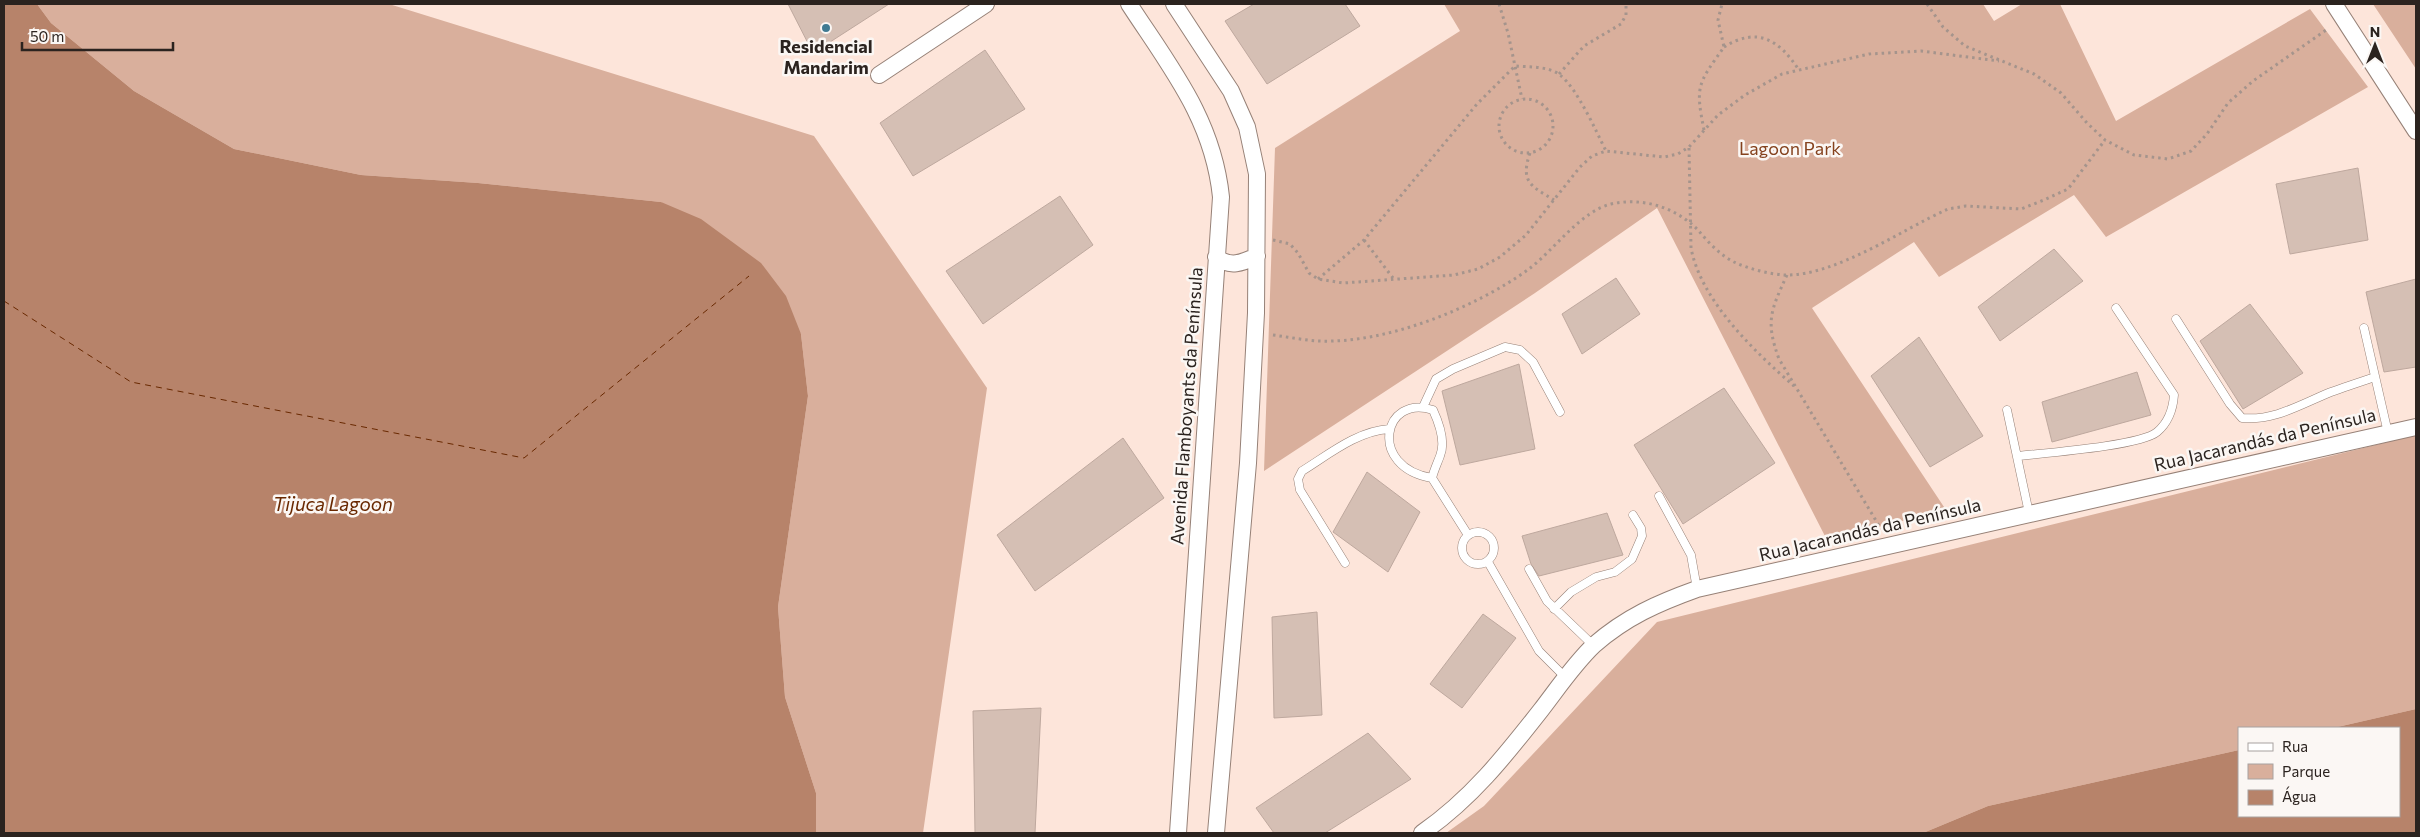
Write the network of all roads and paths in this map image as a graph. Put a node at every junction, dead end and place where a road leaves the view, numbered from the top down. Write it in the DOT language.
graph roads {
  1 [pos="986,4"];
  2 [pos="1129,4"];
  3 [pos="1174,4"];
  4 [pos="1499,4"];
  5 [pos="1626,4"];
  6 [pos="1722,4"];
  7 [pos="1927,4"];
  8 [pos="2334,4"];
  9 [pos="2343,19"];
  10 [pos="1724,47"];
  11 [pos="1998,61"];
  12 [pos="1515,66"];
  13 [pos="1798,70"];
  14 [pos="1559,74"];
  15 [pos="879,75"];
  16 [pos="1522,99"];
  17 [pos="1704,131"];
  18 [pos="2416,131"];
  19 [pos="2105,140"];
  20 [pos="1689,147"];
  21 [pos="1606,151"];
  22 [pos="1530,153"];
  23 [pos="1554,200"];
  24 [pos="1690,224"];
  25 [pos="1364,240"];
  26 [pos="1257,248"];
  27 [pos="1216,257"];
  28 [pos="1787,275"];
  29 [pos="1393,278"];
  30 [pos="1318,279"];
  31 [pos="2116,308"];
  32 [pos="2176,319"];
  33 [pos="2364,328"];
  34 [pos="1255,333"];
  35 [pos="2375,377"];
  36 [pos="1797,389"];
  37 [pos="1423,407"];
  38 [pos="2007,410"];
  39 [pos="1560,412"];
  40 [pos="2416,427"];
  41 [pos="1388,429"];
  42 [pos="2388,433"];
  43 [pos="2018,456"];
  44 [pos="1432,478"];
  45 [pos="1660,496"];
  46 [pos="2029,514"];
  47 [pos="1633,515"];
  48 [pos="1468,535"];
  49 [pos="1892,547"];
  50 [pos="1345,562"];
  51 [pos="1488,562"];
  52 [pos="1528,569"];
  53 [pos="1697,589"];
  54 [pos="1554,609"];
  55 [pos="1594,646"];
  56 [pos="1566,678"];
  57 [pos="1178,833"];
  58 [pos="1216,833"];
  59 [pos="1422,833"];
  1 -- 15 [label="street"];
  2 -- 27 [label="street, Avenida Flamboyants da Península"];
  3 -- 26 [label="street"];
  4 -- 12 [label="path"];
  5 -- 14 [label="path"];
  6 -- 10 [label="path"];
  7 -- 11 [label="path"];
  8 -- 9 [label="street"];
  9 -- 18 [label="street"];
  9 -- 19 [label="path"];
  10 -- 13 [label="path"];
  10 -- 17 [label="path"];
  11 -- 13 [label="path"];
  11 -- 19 [label="path"];
  12 -- 14 [label="path"];
  12 -- 16 [label="path"];
  12 -- 25 [label="path"];
  13 -- 17 [label="path"];
  14 -- 21 [label="path"];
  16 -- 22 [label="path"];
  16 -- 22 [label="path"];
  17 -- 20 [label="path"];
  19 -- 28 [label="path"];
  20 -- 21 [label="path"];
  20 -- 24 [label="path"];
  21 -- 23 [label="path"];
  22 -- 23 [label="path"];
  23 -- 29 [label="path"];
  24 -- 28 [label="path"];
  24 -- 34 [label="path"];
  24 -- 36 [label="path"];
  25 -- 29 [label="path"];
  25 -- 30 [label="path"];
  26 -- 27 [label="street"];
  26 -- 30 [label="path"];
  26 -- 34 [label="street"];
  27 -- 57 [label="street, Avenida Flamboyants da Península"];
  28 -- 36 [label="path"];
  29 -- 30 [label="path"];
  31 -- 43 [label="lane"];
  32 -- 35 [label="lane"];
  33 -- 35 [label="lane"];
  34 -- 58 [label="street"];
  35 -- 42 [label="lane"];
  36 -- 49 [label="path"];
  37 -- 39 [label="lane"];
  37 -- 41 [label="lane"];
  37 -- 44 [label="lane"];
  38 -- 43 [label="lane"];
  40 -- 42 [label="street, Rua Jacarandás da Península"];
  41 -- 44 [label="lane"];
  41 -- 50 [label="lane"];
  42 -- 46 [label="street, Rua Jacarandás da Península"];
  43 -- 46 [label="lane"];
  44 -- 48 [label="lane"];
  45 -- 53 [label="lane"];
  46 -- 49 [label="street, Rua Jacarandás da Península"];
  47 -- 54 [label="lane"];
  48 -- 51 [label="lane"];
  48 -- 51 [label="lane"];
  49 -- 53 [label="street, Rua Jacarandás da Península"];
  51 -- 56 [label="lane"];
  52 -- 54 [label="lane"];
  53 -- 55 [label="street, Rua Jacarandás da Península"];
  54 -- 55 [label="lane"];
  55 -- 56 [label="street, Rua Jacarandás da Península"];
  56 -- 59 [label="street, Rua Jacarandás da Península"];
}
